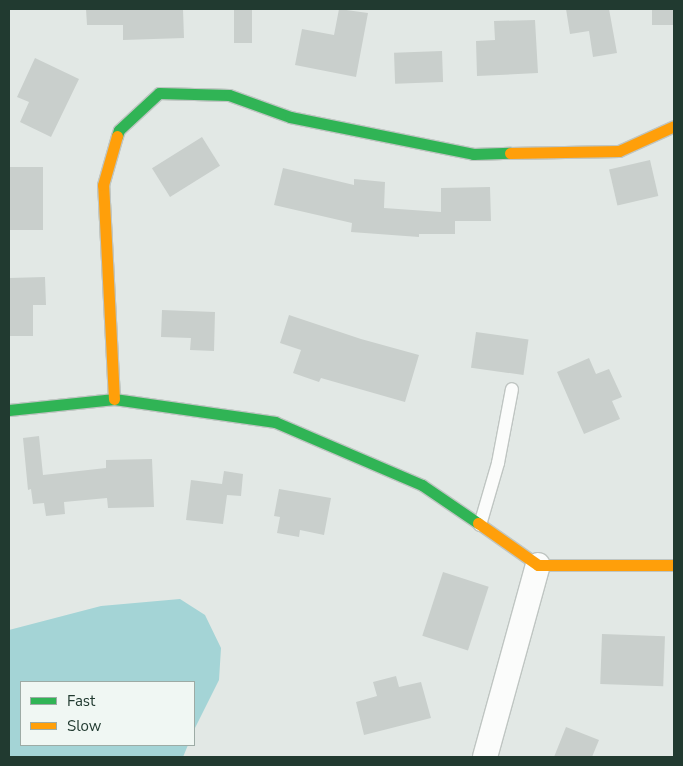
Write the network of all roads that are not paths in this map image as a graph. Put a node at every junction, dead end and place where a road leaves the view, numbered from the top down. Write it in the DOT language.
graph roads {
  1 [pos="674,126"];
  2 [pos="512,389"];
  3 [pos="114,399"];
  4 [pos="9,410"];
  5 [pos="480,525"];
  6 [pos="538,565"];
  7 [pos="674,565"];
  8 [pos="485,757"];
  1 -- 3 [label="street"];
  2 -- 5 [label="lane"];
  3 -- 4 [label="street"];
  3 -- 5 [label="street"];
  5 -- 6 [label="street"];
  6 -- 7 [label="street"];
  6 -- 8 [label="street"];
}
